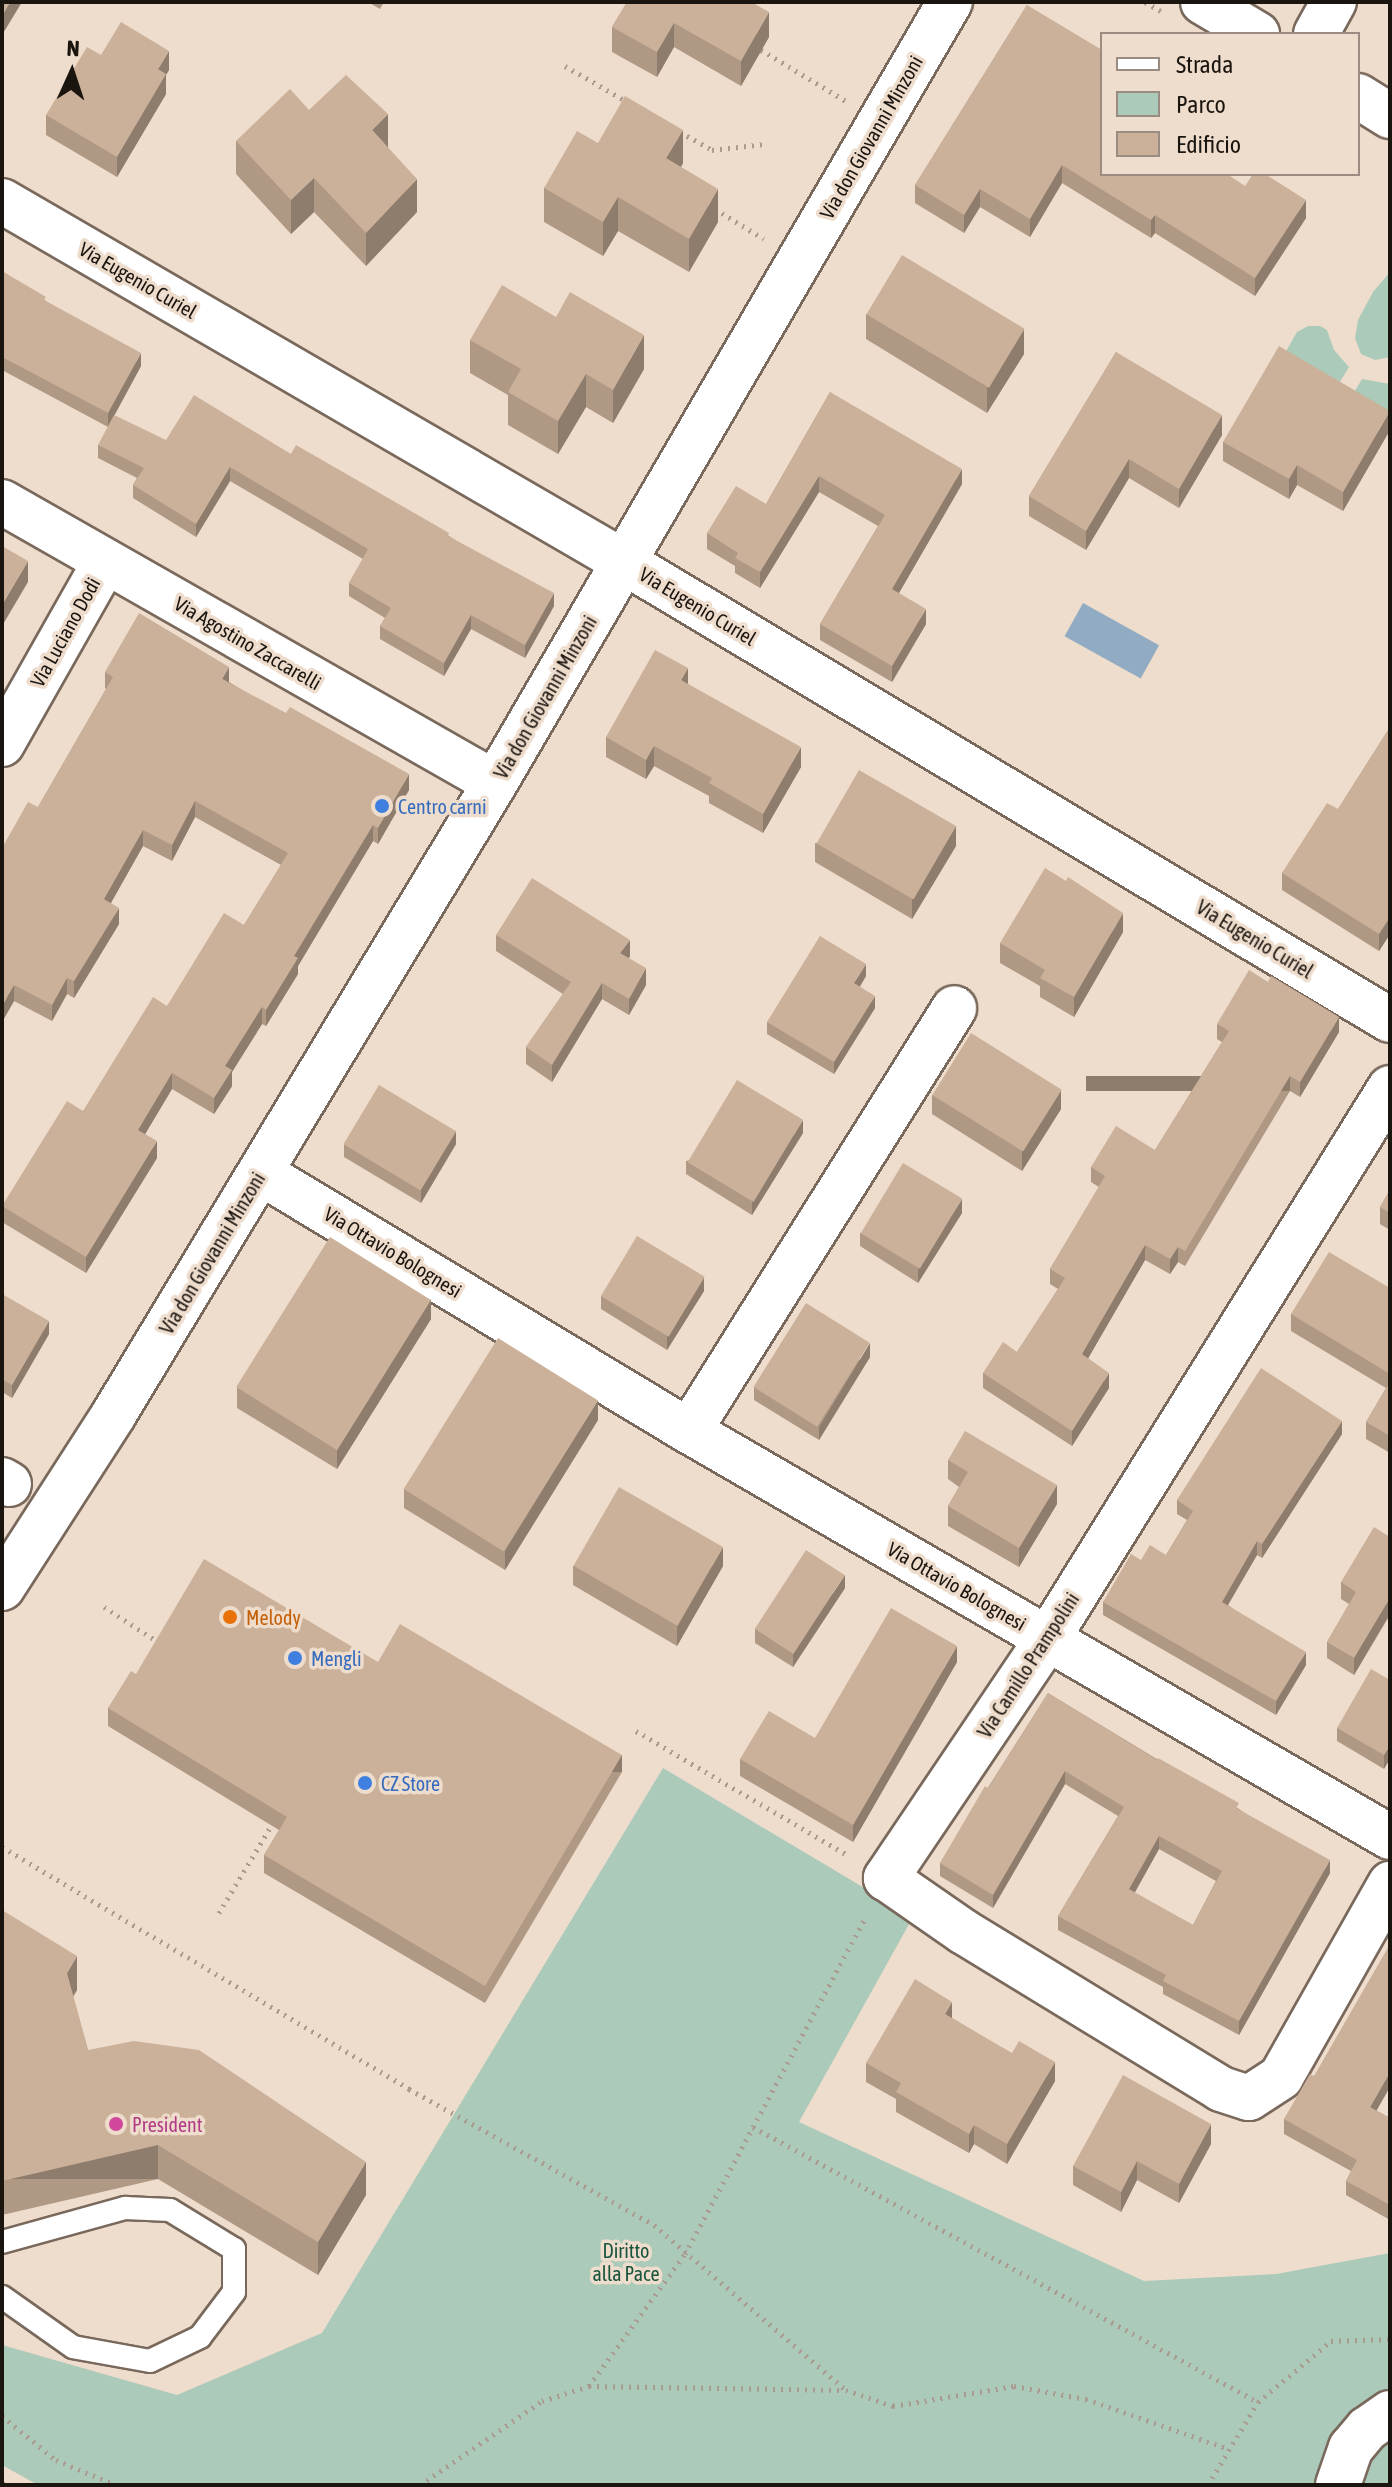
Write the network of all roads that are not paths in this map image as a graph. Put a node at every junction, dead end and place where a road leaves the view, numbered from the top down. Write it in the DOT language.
graph roads {
  1 [pos="950,2"];
  2 [pos="1203,2"];
  3 [pos="1334,2"];
  4 [pos="1254,32"];
  5 [pos="1317,32"];
  6 [pos="1360,97"];
  7 [pos="1390,116"];
  8 [pos="2,201"];
  9 [pos="2,502"];
  10 [pos="105,562"];
  11 [pos="624,562"];
  12 [pos="2,744"];
  13 [pos="495,783"];
  14 [pos="954,1008"];
  15 [pos="1390,1020"];
  16 [pos="1390,1088"];
  17 [pos="261,1173"];
  18 [pos="689,1431"];
  19 [pos="2,1588"];
  20 [pos="1048,1638"];
  21 [pos="1390,1837"];
  22 [pos="1390,1884"];
  23 [pos="2,2242"];
  24 [pos="2,2297"];
  25 [pos="1390,2413"];
  26 [pos="1335,2476"];
  1 -- 11 [label="street, Via don Giovanni Minzoni"];
  2 -- 4 [label="street"];
  3 -- 5 [label="street"];
  6 -- 7 [label="street"];
  8 -- 11 [label="street, Via Eugenio Curiel"];
  9 -- 10 [label="street, Via Agostino Zaccarelli"];
  10 -- 12 [label="street, Via Luciano Dodi"];
  10 -- 13 [label="street, Via Agostino Zaccarelli"];
  11 -- 13 [label="street, Via don Giovanni Minzoni"];
  11 -- 15 [label="street, Via Eugenio Curiel"];
  13 -- 17 [label="street, Via don Giovanni Minzoni"];
  14 -- 18 [label="street"];
  16 -- 20 [label="street, Via Camillo Prampolini"];
  17 -- 18 [label="street, Via Ottavio Bolognesi"];
  17 -- 19 [label="street, Via don Giovanni Minzoni"];
  18 -- 20 [label="street, Via Ottavio Bolognesi"];
  20 -- 21 [label="street, Via Ottavio Bolognesi"];
  20 -- 22 [label="street, Via Camillo Prampolini"];
  23 -- 24 [label="lane"];
  25 -- 26 [label="street"];
}
